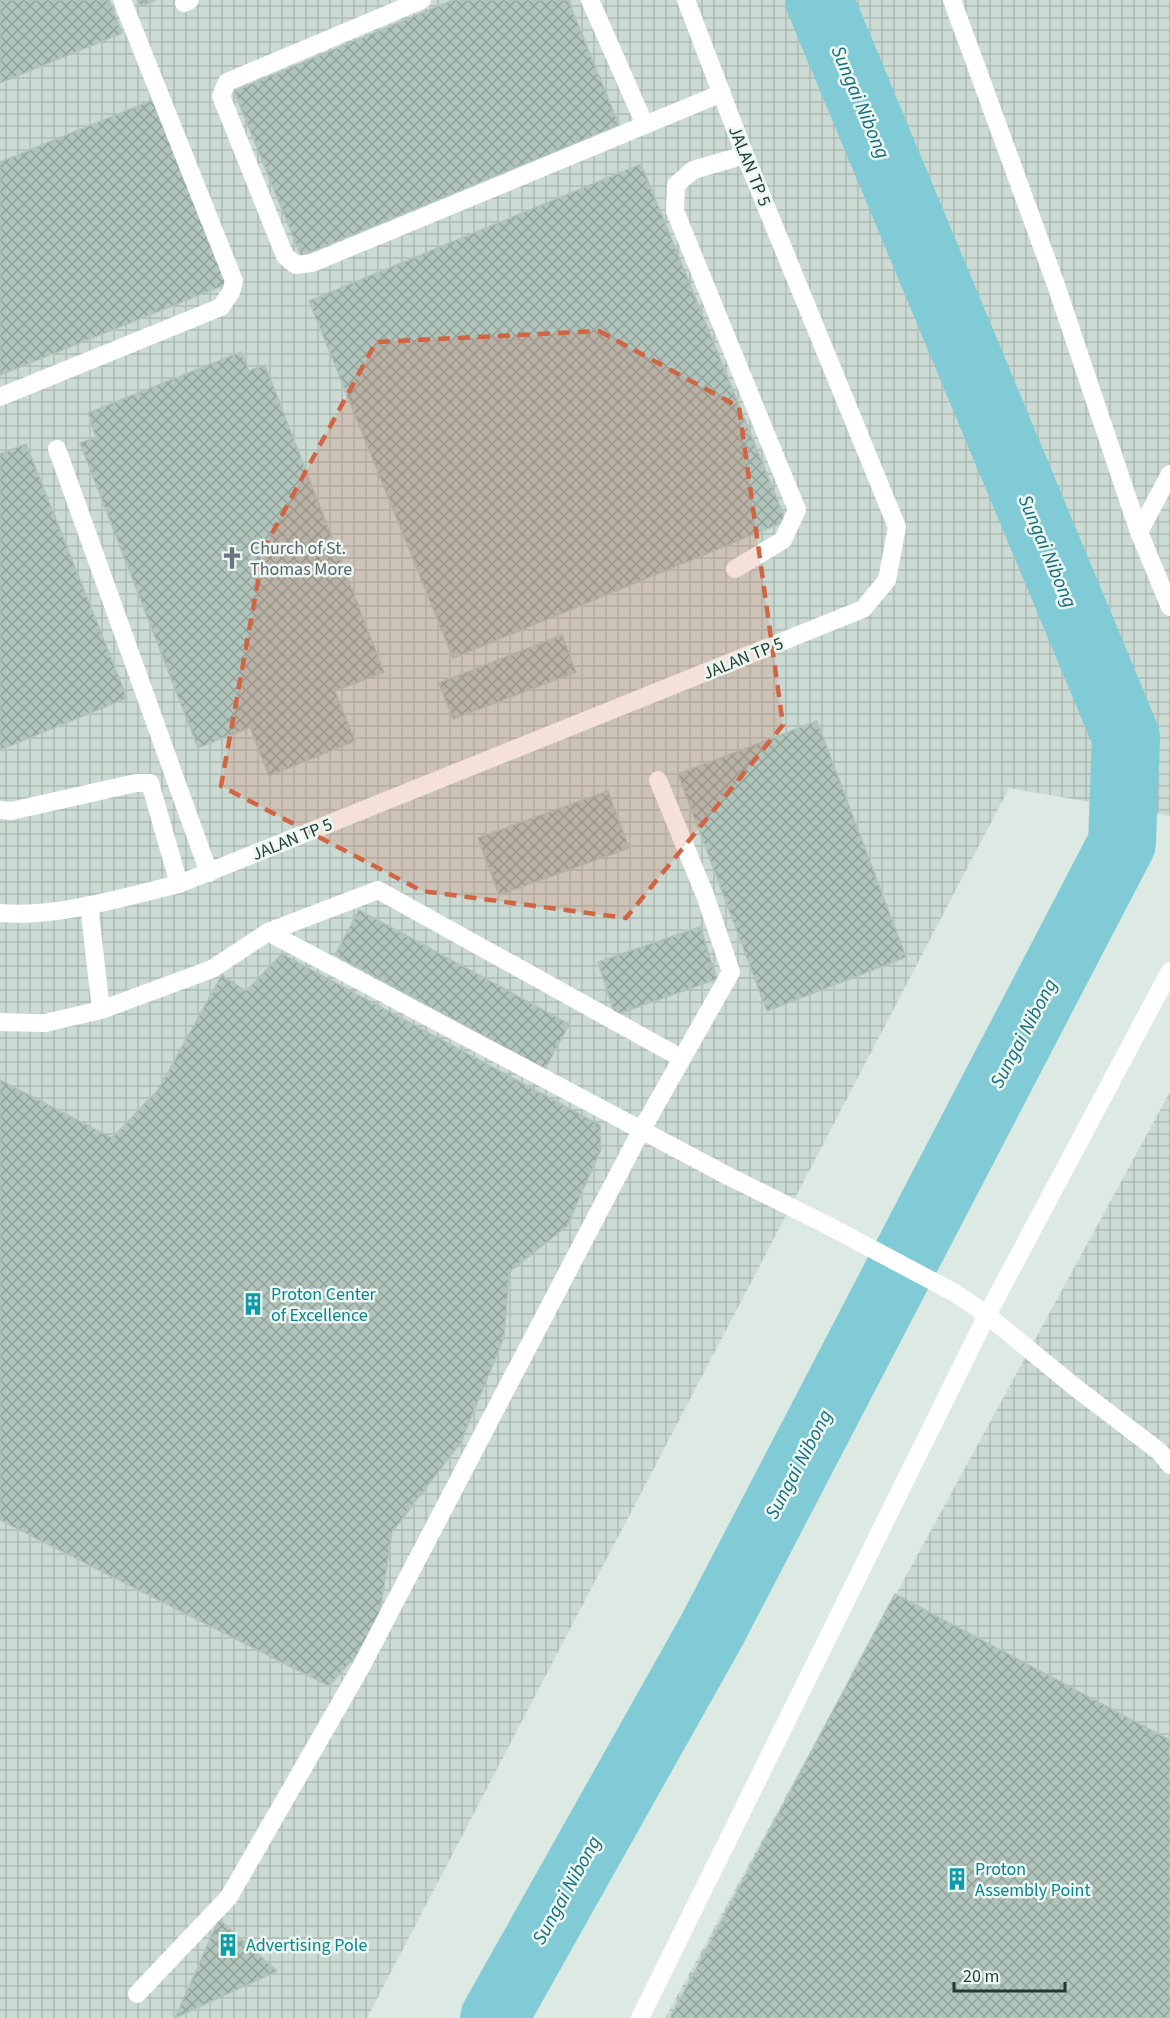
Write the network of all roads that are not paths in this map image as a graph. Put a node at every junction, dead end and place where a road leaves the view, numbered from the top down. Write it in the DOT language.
graph roads {
  1 [pos="122,0"];
  2 [pos="422,0"];
  3 [pos="590,0"];
  4 [pos="686,0"];
  5 [pos="952,0"];
  6 [pos="722,93"];
  7 [pos="645,125"];
  8 [pos="745,155"];
  9 [pos="0,397"];
  10 [pos="57,448"];
  11 [pos="1170,474"];
  12 [pos="1139,532"];
  13 [pos="735,569"];
  14 [pos="1170,607"];
  15 [pos="658,780"];
  16 [pos="0,810"];
  17 [pos="209,873"];
  18 [pos="178,885"];
  19 [pos="89,906"];
  20 [pos="0,913"];
  21 [pos="268,932"];
  22 [pos="1170,971"];
  23 [pos="101,1010"];
  24 [pos="0,1022"];
  25 [pos="681,1058"];
  26 [pos="641,1131"];
  27 [pos="987,1315"];
  28 [pos="1170,1465"];
  29 [pos="137,1994"];
  30 [pos="640,2018"];
  1 -- 9 [label="street"];
  2 -- 7 [label="street"];
  3 -- 7 [label="street"];
  4 -- 6 [label="street, JALAN TP 5"];
  5 -- 12 [label="street"];
  6 -- 7 [label="street"];
  6 -- 8 [label="street, JALAN TP 5"];
  8 -- 13 [label="street"];
  8 -- 17 [label="street, JALAN TP 5"];
  10 -- 17 [label="street"];
  11 -- 12 [label="street"];
  12 -- 14 [label="street"];
  15 -- 25 [label="street"];
  16 -- 18 [label="street"];
  17 -- 18 [label="street, JALAN TP 5"];
  18 -- 19 [label="street, JALAN TP 5"];
  19 -- 20 [label="street, JALAN TP 5"];
  19 -- 23 [label="street"];
  21 -- 23 [label="street"];
  21 -- 25 [label="street"];
  21 -- 26 [label="street"];
  22 -- 27 [label="street"];
  23 -- 24 [label="street"];
  25 -- 26 [label="street"];
  26 -- 27 [label="street"];
  26 -- 29 [label="street"];
  27 -- 28 [label="street"];
  27 -- 30 [label="street"];
}
